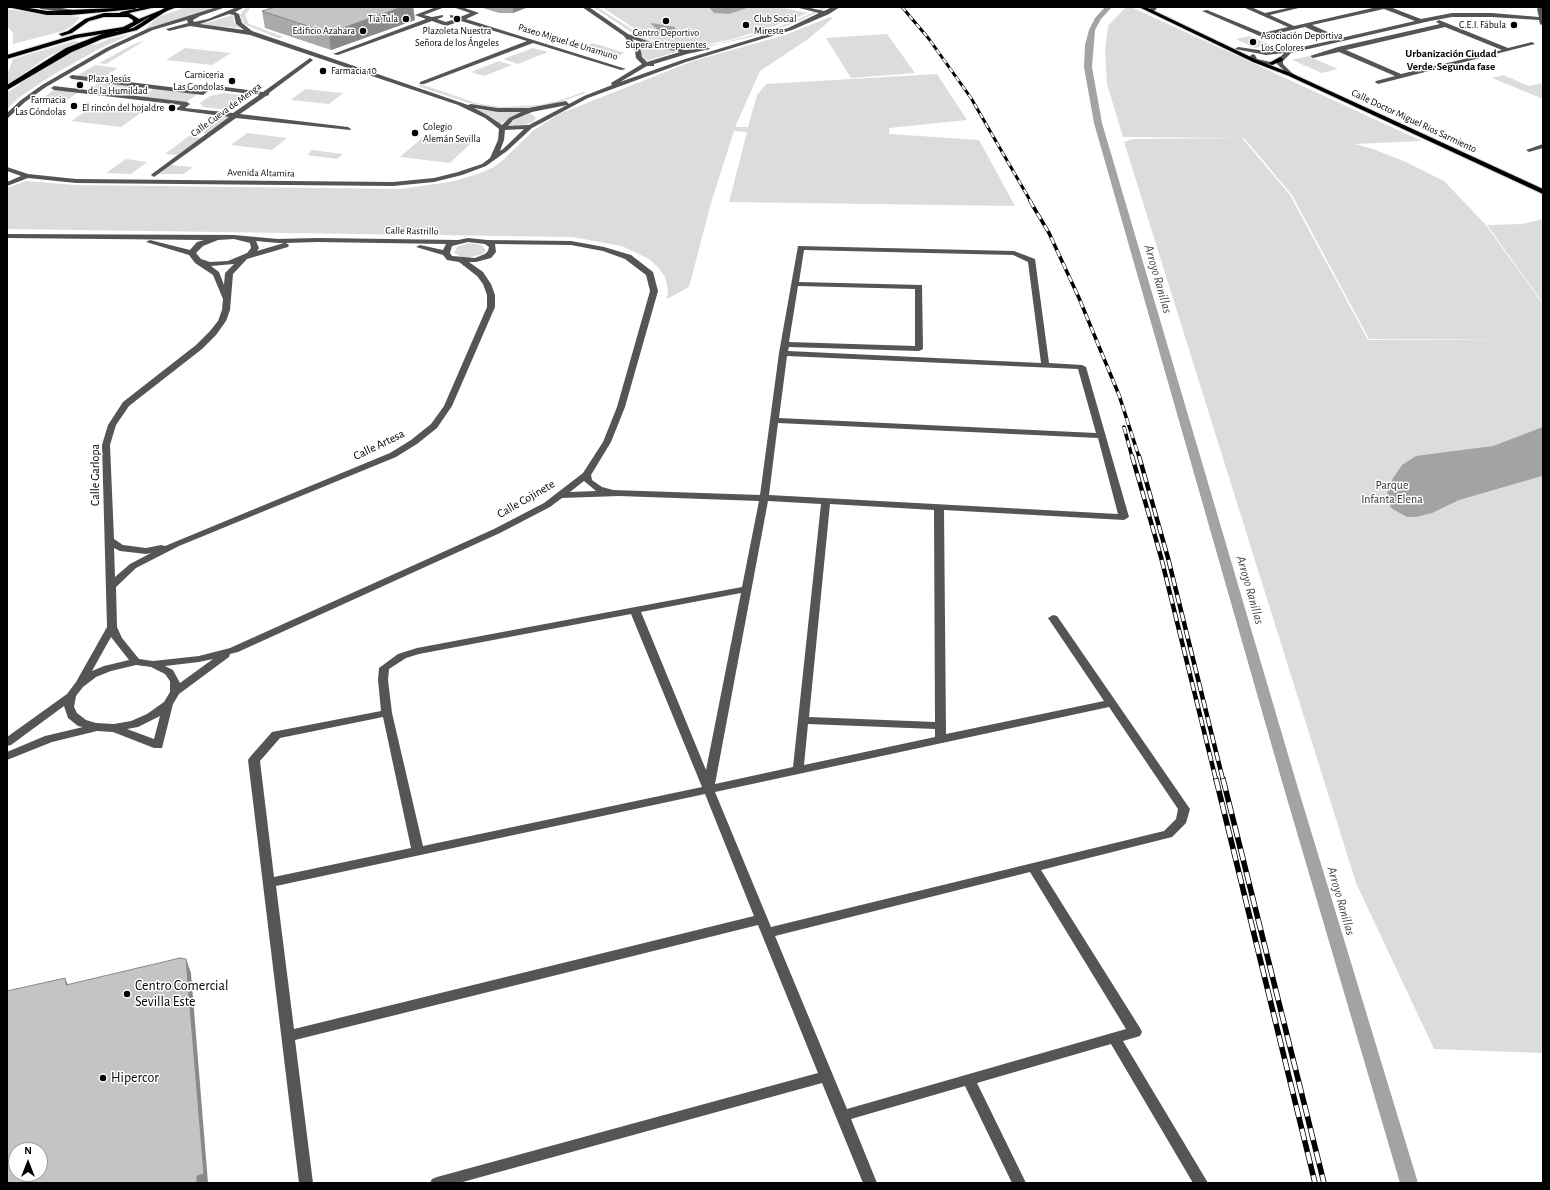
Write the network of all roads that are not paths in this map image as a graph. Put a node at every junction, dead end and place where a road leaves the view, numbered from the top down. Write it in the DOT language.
graph roads {
  1 [pos="10,7"];
  2 [pos="41,7"];
  3 [pos="134,7"];
  4 [pos="153,7"];
  5 [pos="174,7"];
  6 [pos="223,7"];
  7 [pos="242,7"];
  8 [pos="585,7"];
  9 [pos="798,7"];
  10 [pos="837,7"];
  11 [pos="1143,7"];
  12 [pos="1246,7"];
  13 [pos="1300,7"];
  14 [pos="1384,7"];
  15 [pos="1151,8"];
  16 [pos="166,9"];
  17 [pos="441,10"];
  18 [pos="458,10"];
  19 [pos="1542,10"];
  20 [pos="1205,11"];
  21 [pos="96,12"];
  22 [pos="230,12"];
  23 [pos="47,13"];
  24 [pos="827,13"];
  25 [pos="118,14"];
  26 [pos="199,14"];
  27 [pos="104,15"];
  28 [pos="1264,15"];
  29 [pos="460,19"];
  30 [pos="1430,19"];
  31 [pos="432,20"];
  32 [pos="1420,21"];
  33 [pos="1542,21"];
  34 [pos="136,23"];
  35 [pos="192,25"];
  36 [pos="1306,25"];
  37 [pos="1445,25"];
  38 [pos="1294,28"];
  39 [pos="112,32"];
  40 [pos="251,32"];
  41 [pos="626,35"];
  42 [pos="134,37"];
  43 [pos="90,40"];
  44 [pos="754,40"];
  45 [pos="1340,40"];
  46 [pos="532,41"];
  47 [pos="1219,43"];
  48 [pos="1324,44"];
  49 [pos="1532,44"];
  50 [pos="1238,49"];
  51 [pos="1339,50"];
  52 [pos="1508,50"];
  53 [pos="7,51"];
  54 [pos="1293,51"];
  55 [pos="686,52"];
  56 [pos="1266,53"];
  57 [pos="336,54"];
  58 [pos="1254,54"];
  59 [pos="1313,56"];
  60 [pos="7,57"];
  61 [pos="310,60"];
  62 [pos="1280,60"];
  63 [pos="684,61"];
  64 [pos="1255,61"];
  65 [pos="1272,62"];
  66 [pos="646,64"];
  67 [pos="673,65"];
  68 [pos="624,69"];
  69 [pos="1291,75"];
  70 [pos="1400,76"];
  71 [pos="72,77"];
  72 [pos="1378,82"];
  73 [pos="422,84"];
  74 [pos="7,88"];
  75 [pos="54,88"];
  76 [pos="203,92"];
  77 [pos="600,92"];
  78 [pos="266,94"];
  79 [pos="586,97"];
  80 [pos="187,104"];
  81 [pos="460,104"];
  82 [pos="530,110"];
  83 [pos="235,116"];
  84 [pos="7,117"];
  85 [pos="540,121"];
  86 [pos="530,127"];
  87 [pos="502,128"];
  88 [pos="348,129"];
  89 [pos="1543,146"];
  90 [pos="1530,150"];
  91 [pos="492,160"];
  92 [pos="7,169"];
  93 [pos="154,175"];
  94 [pos="24,178"];
  95 [pos="7,180"];
  96 [pos="7,184"];
  97 [pos="1543,191"];
  98 [pos="7,236"];
  99 [pos="102,237"];
  100 [pos="217,238"];
  101 [pos="244,238"];
  102 [pos="316,240"];
  103 [pos="367,240"];
  104 [pos="457,242"];
  105 [pos="487,242"];
  106 [pos="536,242"];
  107 [pos="446,253"];
  108 [pos="192,254"];
  109 [pos="490,254"];
  110 [pos="247,257"];
  111 [pos="461,260"];
  112 [pos="198,261"];
  113 [pos="480,274"];
  114 [pos="795,284"];
  115 [pos="227,300"];
  116 [pos="784,348"];
  117 [pos="1045,365"];
  118 [pos="774,420"];
  119 [pos="1102,436"];
  120 [pos="586,475"];
  121 [pos="618,493"];
  122 [pos="562,495"];
  123 [pos="764,498"];
  124 [pos="826,501"];
  125 [pos="939,507"];
  126 [pos="109,540"];
  127 [pos="176,544"];
  128 [pos="111,586"];
  129 [pos="747,589"];
  130 [pos="635,610"];
  131 [pos="1053,618"];
  132 [pos="112,627"];
  133 [pos="234,650"];
  134 [pos="136,662"];
  135 [pos="153,664"];
  136 [pos="79,685"];
  137 [pos="175,692"];
  138 [pos="71,696"];
  139 [pos="1111,703"];
  140 [pos="168,704"];
  141 [pos="387,713"];
  142 [pos="803,720"];
  143 [pos="941,726"];
  144 [pos="96,727"];
  145 [pos="114,728"];
  146 [pos="941,739"];
  147 [pos="7,742"];
  148 [pos="7,756"];
  149 [pos="798,770"];
  150 [pos="708,789"];
  151 [pos="418,851"];
  152 [pos="1033,867"];
  153 [pos="269,883"];
  154 [pos="762,919"];
  155 [pos="767,933"];
  156 [pos="288,1036"];
  157 [pos="1114,1038"];
  158 [pos="826,1076"];
  159 [pos="969,1080"];
  160 [pos="842,1116"];
  161 [pos="306,1183"];
  162 [pos="437,1183"];
  163 [pos="870,1183"];
  164 [pos="1019,1183"];
  165 [pos="1201,1183"];
  1 -- 23 [label="highway"];
  2 -- 21 [label="street"];
  3 -- 21 [label="highway"];
  4 -- 25 [label="main road"];
  5 -- 16 [label="main road"];
  6 -- 26 [label="street"];
  7 -- 22 [label="street"];
  8 -- 41 [label="street"];
  9 -- 24 [label="street"];
  10 -- 24 [label="street, Avenida Altamira"];
  11 -- 15 [label="main road, Calle Doctor Miguel Rios Sarmiento"];
  12 -- 28 [label="street"];
  13 -- 28 [label="street"];
  14 -- 32 [label="street"];
  14 -- 36 [label="street"];
  15 -- 47 [label="main road, Calle Doctor Miguel Rios Sarmiento"];
  16 -- 34 [label="main road"];
  16 -- 43 [label="highway"];
  17 -- 18 [label="street"];
  17 -- 31 [label="street"];
  17 -- 31 [label="street"];
  18 -- 29 [label="street"];
  18 -- 29 [label="street"];
  19 -- 33 [label="street"];
  20 -- 38 [label="street"];
  21 -- 23 [label="highway"];
  22 -- 26 [label="street"];
  22 -- 35 [label="street"];
  22 -- 40 [label="street"];
  23 -- 27 [label="highway"];
  24 -- 44 [label="street, Avenida Altamira"];
  25 -- 27 [label="main road"];
  25 -- 34 [label="main road"];
  26 -- 35 [label="street"];
  26 -- 42 [label="street"];
  27 -- 53 [label="main road"];
  28 -- 38 [label="street"];
  29 -- 31 [label="street"];
  29 -- 46 [label="street, Paseo Miguel de Unamuno"];
  30 -- 32 [label="street"];
  30 -- 33 [label="street"];
  30 -- 37 [label="street"];
  31 -- 57 [label="street"];
  32 -- 45 [label="street"];
  34 -- 39 [label="main road"];
  35 -- 40 [label="street"];
  35 -- 42 [label="street"];
  36 -- 38 [label="street"];
  36 -- 45 [label="street"];
  37 -- 51 [label="street"];
  37 -- 52 [label="street"];
  39 -- 43 [label="highway"];
  39 -- 60 [label="main road"];
  40 -- 81 [label="street"];
  41 -- 55 [label="street"];
  41 -- 66 [label="street"];
  42 -- 84 [label="street"];
  43 -- 74 [label="highway"];
  44 -- 55 [label="street, Avenida Altamira"];
  44 -- 63 [label="street, Avenida Altamira"];
  45 -- 48 [label="street"];
  46 -- 68 [label="street, Paseo Miguel de Unamuno"];
  46 -- 73 [label="street"];
  47 -- 50 [label="main road, Calle Doctor Miguel Rios Sarmiento"];
  47 -- 64 [label="main road, Calle Doctor Miguel Rios Sarmiento"];
  48 -- 51 [label="street"];
  48 -- 54 [label="street"];
  49 -- 52 [label="street"];
  50 -- 56 [label="street"];
  50 -- 58 [label="main road, Calle Doctor Miguel Rios Sarmiento"];
  51 -- 59 [label="street"];
  51 -- 70 [label="street"];
  52 -- 70 [label="street"];
  54 -- 56 [label="street"];
  54 -- 62 [label="street"];
  55 -- 63 [label="street"];
  55 -- 66 [label="street, Avenida Altamira"];
  56 -- 58 [label="street, Calle Doctor Miguel Rios Sarmiento"];
  56 -- 62 [label="street, Calle Doctor Miguel Rios Sarmiento"];
  58 -- 64 [label="street"];
  58 -- 65 [label="main road, Calle Doctor Miguel Rios Sarmiento"];
  61 -- 78 [label="street, Calle Cueva de Menga"];
  62 -- 65 [label="main road, Calle Doctor Miguel Rios Sarmiento"];
  62 -- 69 [label="street"];
  63 -- 67 [label="street, Avenida Altamira"];
  64 -- 65 [label="street, Calle Doctor Miguel Rios Sarmiento"];
  64 -- 69 [label="main road, Calle Doctor Miguel Rios Sarmiento"];
  65 -- 69 [label="main road, Calle Doctor Miguel Rios Sarmiento"];
  66 -- 67 [label="street"];
  66 -- 77 [label="street, Avenida Altamira"];
  67 -- 77 [label="street, Avenida Altamira"];
  69 -- 97 [label="main road, Calle Doctor Miguel Rios Sarmiento"];
  70 -- 72 [label="street"];
  71 -- 76 [label="street"];
  75 -- 80 [label="street"];
  76 -- 78 [label="street"];
  76 -- 80 [label="street"];
  77 -- 79 [label="street, Avenida Altamira"];
  78 -- 83 [label="street, Calle Cueva de Menga"];
  79 -- 82 [label="street, Avenida Altamira"];
  79 -- 85 [label="street, Avenida Altamira"];
  80 -- 83 [label="street"];
  81 -- 82 [label="street"];
  81 -- 87 [label="street"];
  82 -- 85 [label="street"];
  82 -- 87 [label="street, Avenida Altamira"];
  83 -- 88 [label="street"];
  83 -- 93 [label="street, Calle Cueva de Menga"];
  85 -- 86 [label="street, Avenida Altamira"];
  86 -- 87 [label="street"];
  86 -- 91 [label="street, Avenida Altamira"];
  87 -- 91 [label="street"];
  89 -- 90 [label="street"];
  91 -- 94 [label="street, Avenida Altamira"];
  92 -- 94 [label="street"];
  94 -- 95 [label="street"];
  94 -- 96 [label="street"];
  98 -- 99 [label="street"];
  99 -- 100 [label="street, Calle Rastrillo"];
  99 -- 108 [label="street"];
  100 -- 101 [label="street, Calle Rastrillo"];
  100 -- 108 [label="street"];
  101 -- 102 [label="street, Calle Rastrillo"];
  101 -- 110 [label="street"];
  102 -- 103 [label="street, Calle Rastrillo"];
  102 -- 110 [label="street, Calle Rastrillo"];
  103 -- 104 [label="street, Calle Rastrillo"];
  103 -- 107 [label="street, Calle Rastrillo"];
  104 -- 105 [label="street, Calle Rastrillo"];
  104 -- 107 [label="street"];
  105 -- 106 [label="street, Calle Cojinete"];
  105 -- 109 [label="street"];
  106 -- 109 [label="street, Calle Cojinete"];
  106 -- 120 [label="street, Calle Cojinete"];
  107 -- 111 [label="street, Calle Rastrillo"];
  108 -- 112 [label="street"];
  109 -- 111 [label="street, Calle Cojinete"];
  109 -- 113 [label="street"];
  110 -- 112 [label="street, Calle Rastrillo"];
  110 -- 115 [label="street, Calle Garlopa"];
  111 -- 113 [label="street, Calle Artesa"];
  112 -- 115 [label="street"];
  113 -- 127 [label="street, Calle Artesa"];
  114 -- 116 [label="street"];
  114 -- 116 [label="street"];
  114 -- 117 [label="street"];
  115 -- 126 [label="street, Calle Garlopa"];
  116 -- 117 [label="street"];
  116 -- 118 [label="street"];
  117 -- 119 [label="street"];
  118 -- 119 [label="street"];
  118 -- 123 [label="street"];
  119 -- 125 [label="street"];
  120 -- 121 [label="street"];
  120 -- 122 [label="street, Calle Cojinete"];
  121 -- 122 [label="street"];
  121 -- 123 [label="street"];
  122 -- 133 [label="street, Calle Cojinete"];
  123 -- 124 [label="street"];
  123 -- 129 [label="street"];
  124 -- 125 [label="street"];
  124 -- 142 [label="street"];
  125 -- 143 [label="street"];
  126 -- 127 [label="street, Calle Artesa"];
  126 -- 128 [label="street, Calle Garlopa"];
  127 -- 128 [label="street, Calle Artesa"];
  128 -- 132 [label="street, Calle Garlopa"];
  129 -- 130 [label="street"];
  129 -- 150 [label="street"];
  130 -- 141 [label="street"];
  130 -- 150 [label="street"];
  131 -- 139 [label="street"];
  132 -- 134 [label="street, Calle Garlopa"];
  132 -- 136 [label="street"];
  133 -- 135 [label="street, Calle Cojinete"];
  133 -- 137 [label="street, Calle Cojinete"];
  134 -- 135 [label="street"];
  134 -- 136 [label="street"];
  135 -- 137 [label="street"];
  136 -- 138 [label="street"];
  137 -- 140 [label="street"];
  138 -- 144 [label="street"];
  138 -- 147 [label="street"];
  139 -- 146 [label="street"];
  139 -- 152 [label="street"];
  140 -- 145 [label="street"];
  140 -- 145 [label="street"];
  141 -- 151 [label="street"];
  141 -- 153 [label="street"];
  142 -- 143 [label="street"];
  142 -- 149 [label="street"];
  143 -- 146 [label="street"];
  144 -- 145 [label="street"];
  144 -- 148 [label="street"];
  146 -- 149 [label="street"];
  149 -- 150 [label="street"];
  150 -- 151 [label="street"];
  150 -- 154 [label="street"];
  151 -- 153 [label="street"];
  152 -- 155 [label="street"];
  152 -- 157 [label="street"];
  153 -- 156 [label="street"];
  154 -- 155 [label="street"];
  154 -- 156 [label="street"];
  155 -- 158 [label="street"];
  156 -- 161 [label="street"];
  157 -- 159 [label="street"];
  157 -- 165 [label="street"];
  158 -- 160 [label="street"];
  158 -- 162 [label="street"];
  159 -- 160 [label="street"];
  159 -- 164 [label="street"];
  160 -- 163 [label="street"];
}
